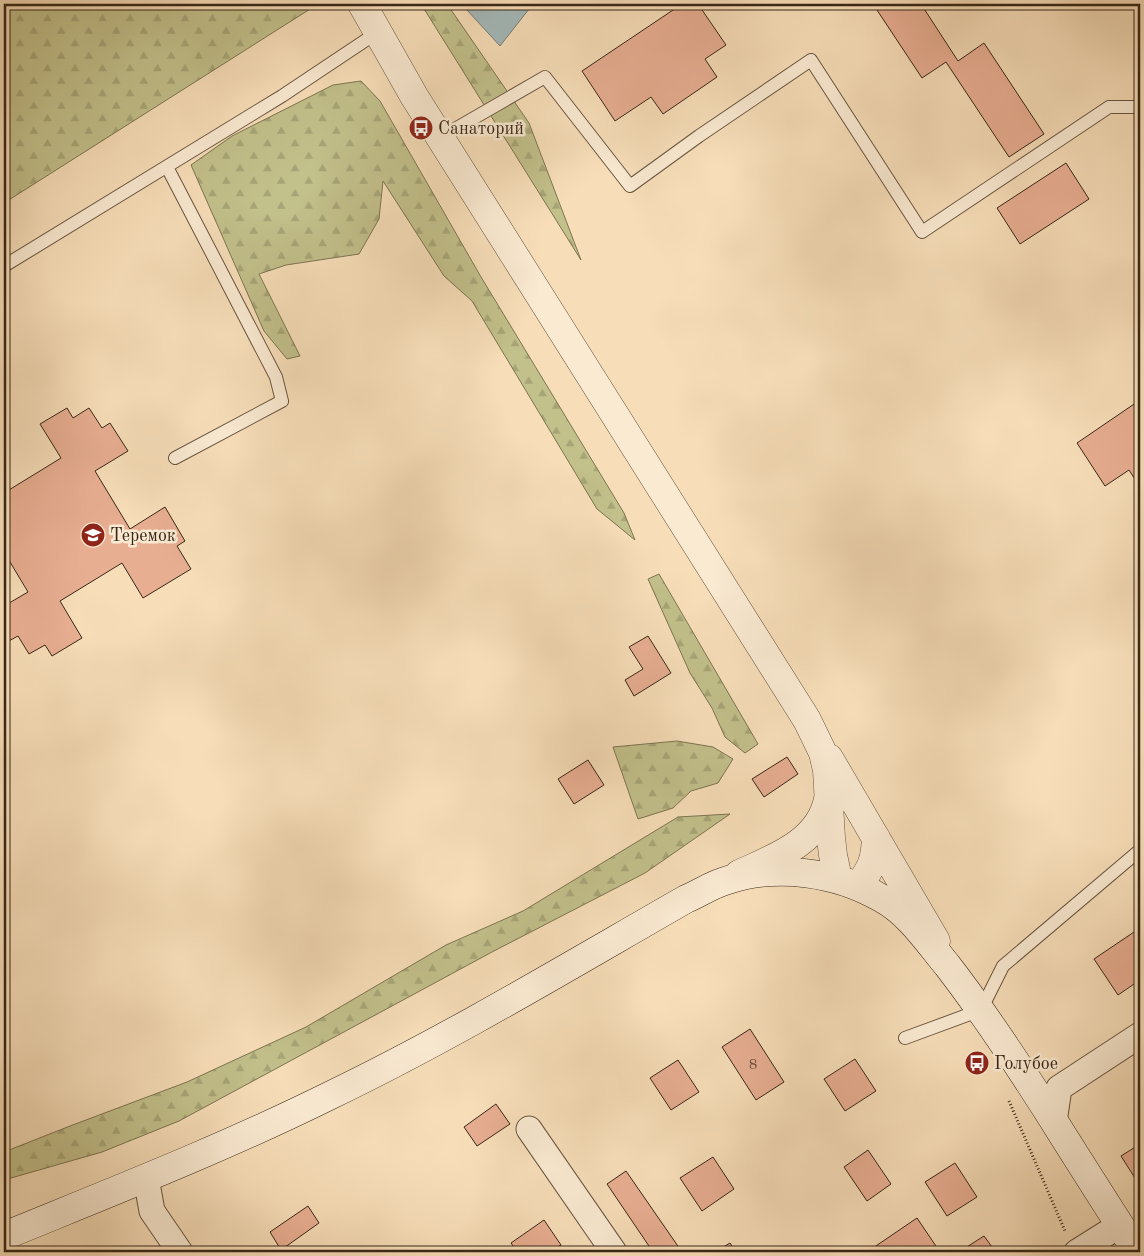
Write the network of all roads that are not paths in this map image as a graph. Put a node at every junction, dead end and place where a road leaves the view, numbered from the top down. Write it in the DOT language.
graph roads {
  1 [pos="362,4"];
  2 [pos="378,32"];
  3 [pos="1140,110"];
  4 [pos="441,139"];
  5 [pos="167,167"];
  6 [pos="4,266"];
  7 [pos="175,458"];
  8 [pos="810,727"];
  9 [pos="828,785"];
  10 [pos="876,838"];
  11 [pos="1140,850"];
  12 [pos="728,880"];
  13 [pos="848,882"];
  14 [pos="959,981"];
  15 [pos="981,1010"];
  16 [pos="1140,1035"];
  17 [pos="905,1038"];
  18 [pos="1054,1122"];
  19 [pos="529,1129"];
  20 [pos="146,1178"];
  21 [pos="1120,1225"];
  22 [pos="4,1236"];
  23 [pos="1072,1244"];
  24 [pos="180,1252"];
  25 [pos="614,1252"];
  26 [pos="1137,1252"];
  1 -- 2 [label="street"];
  2 -- 4 [label="street"];
  2 -- 5 [label="lane"];
  3 -- 4 [label="lane"];
  4 -- 8 [label="street"];
  5 -- 6 [label="lane"];
  5 -- 7 [label="lane"];
  8 -- 9 [label="street"];
  8 -- 10 [label="street"];
  9 -- 12 [label="street"];
  9 -- 13 [label="street"];
  10 -- 13 [label="street"];
  10 -- 14 [label="street"];
  11 -- 15 [label="lane"];
  12 -- 13 [label="street"];
  12 -- 20 [label="street"];
  13 -- 14 [label="street"];
  14 -- 15 [label="street"];
  15 -- 17 [label="lane"];
  15 -- 18 [label="street"];
  16 -- 18 [label="street"];
  18 -- 21 [label="street"];
  19 -- 25 [label="street"];
  20 -- 22 [label="street"];
  20 -- 24 [label="street"];
  21 -- 23 [label="street"];
  21 -- 26 [label="street"];
}
